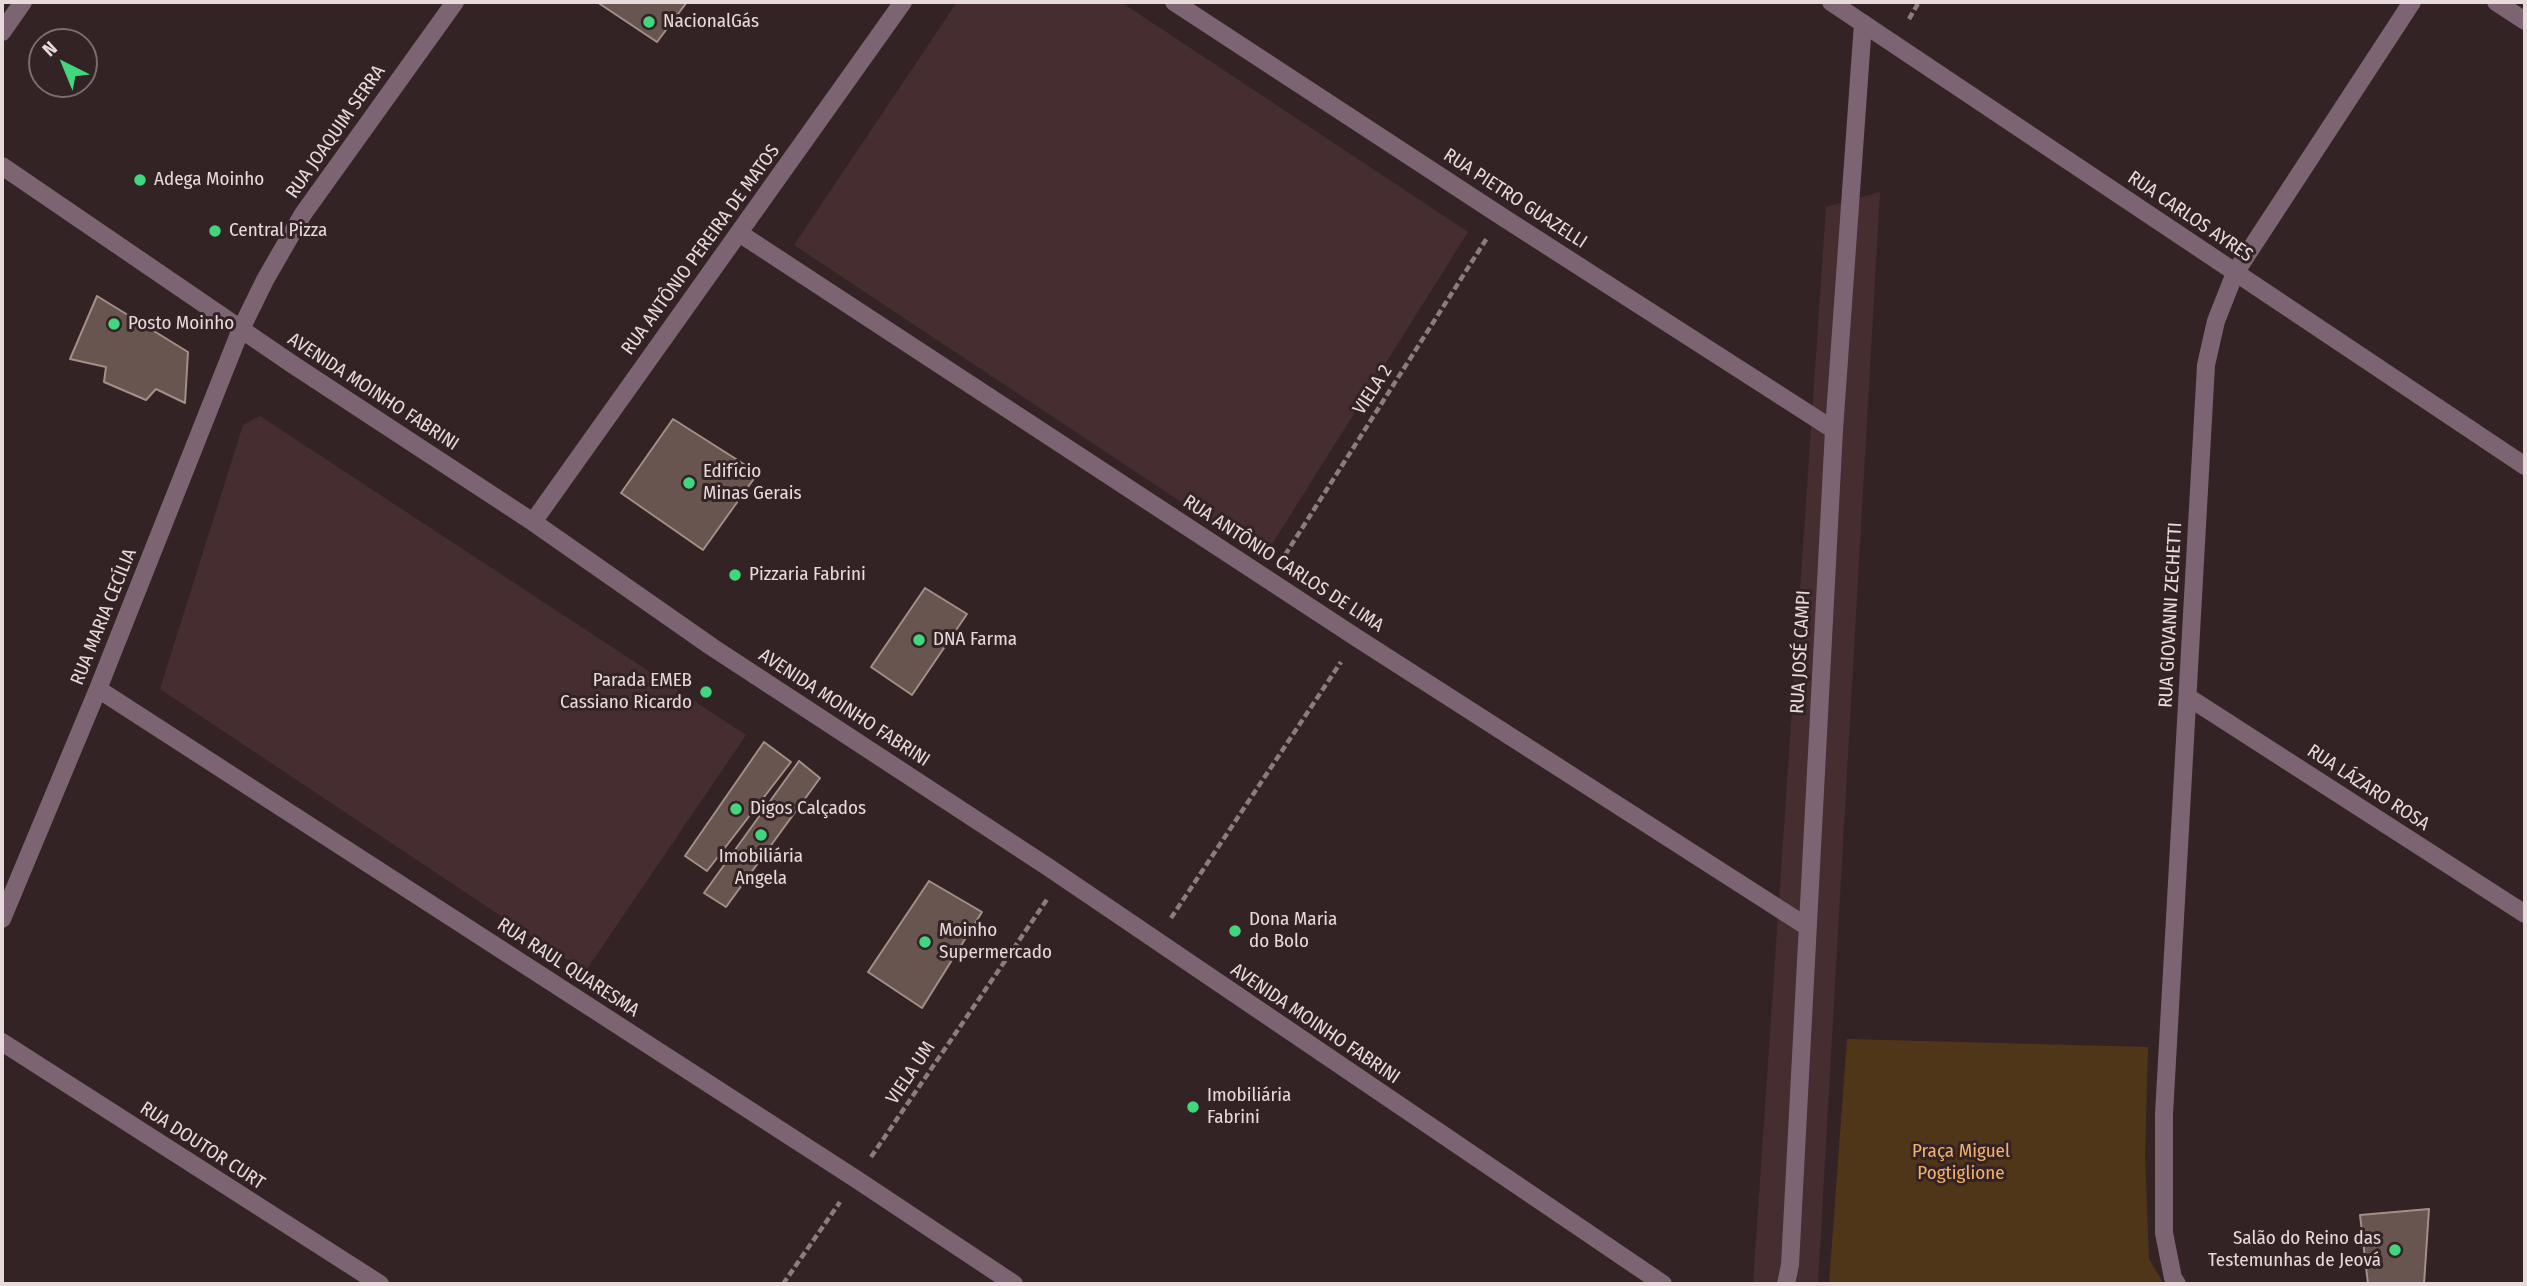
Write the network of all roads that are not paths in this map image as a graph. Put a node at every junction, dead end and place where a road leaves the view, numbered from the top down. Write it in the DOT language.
graph roads {
  1 [pos="23,2"];
  2 [pos="455,2"];
  3 [pos="904,2"];
  4 [pos="1174,2"];
  5 [pos="1831,2"];
  6 [pos="2412,2"];
  7 [pos="2496,2"];
  8 [pos="2525,21"];
  9 [pos="1863,23"];
  10 [pos="2,32"];
  11 [pos="2,166"];
  12 [pos="739,233"];
  13 [pos="2235,273"];
  14 [pos="241,329"];
  15 [pos="1834,430"];
  16 [pos="2525,466"];
  17 [pos="533,522"];
  18 [pos="98,689"];
  19 [pos="2188,697"];
  20 [pos="2525,914"];
  21 [pos="2,919"];
  22 [pos="1807,926"];
  23 [pos="2,1042"];
  24 [pos="380,1284"];
  25 [pos="1014,1284"];
  26 [pos="1662,1284"];
  27 [pos="1786,1284"];
  28 [pos="2177,1284"];
  1 -- 10 [label="street"];
  2 -- 14 [label="street, RUA JOAQUIM SERRA"];
  3 -- 12 [label="street, RUA ANTÔNIO PEREIRA DE MATOS"];
  4 -- 15 [label="street, RUA PIETRO GUAZELLI"];
  5 -- 9 [label="street, RUA CARLOS AYRES"];
  6 -- 13 [label="street, RUA GIOVANNI ZECHETTI"];
  7 -- 8 [label="street"];
  9 -- 13 [label="street, RUA CARLOS AYRES"];
  9 -- 15 [label="street, RUA JOSÉ CAMPI"];
  11 -- 14 [label="street, AVENIDA MOINHO FABRINI"];
  12 -- 17 [label="street, RUA ANTÔNIO PEREIRA DE MATOS"];
  12 -- 22 [label="street, RUA ANTÔNIO CARLOS DE LIMA"];
  13 -- 16 [label="street, RUA CARLOS AYRES"];
  13 -- 19 [label="street, RUA GIOVANNI ZECHETTI"];
  14 -- 17 [label="street, AVENIDA MOINHO FABRINI"];
  14 -- 18 [label="street, RUA MARIA CECÍLIA"];
  15 -- 22 [label="street, RUA JOSÉ CAMPI"];
  17 -- 26 [label="street, AVENIDA MOINHO FABRINI"];
  18 -- 21 [label="street, RUA MARIA CECÍLIA"];
  18 -- 25 [label="street, RUA RAUL QUARESMA"];
  19 -- 20 [label="street, RUA LÁZARO ROSA"];
  19 -- 28 [label="street, RUA GIOVANNI ZECHETTI"];
  22 -- 27 [label="street, RUA JOSÉ CAMPI"];
  23 -- 24 [label="street, RUA DOUTOR CURT"];
}
